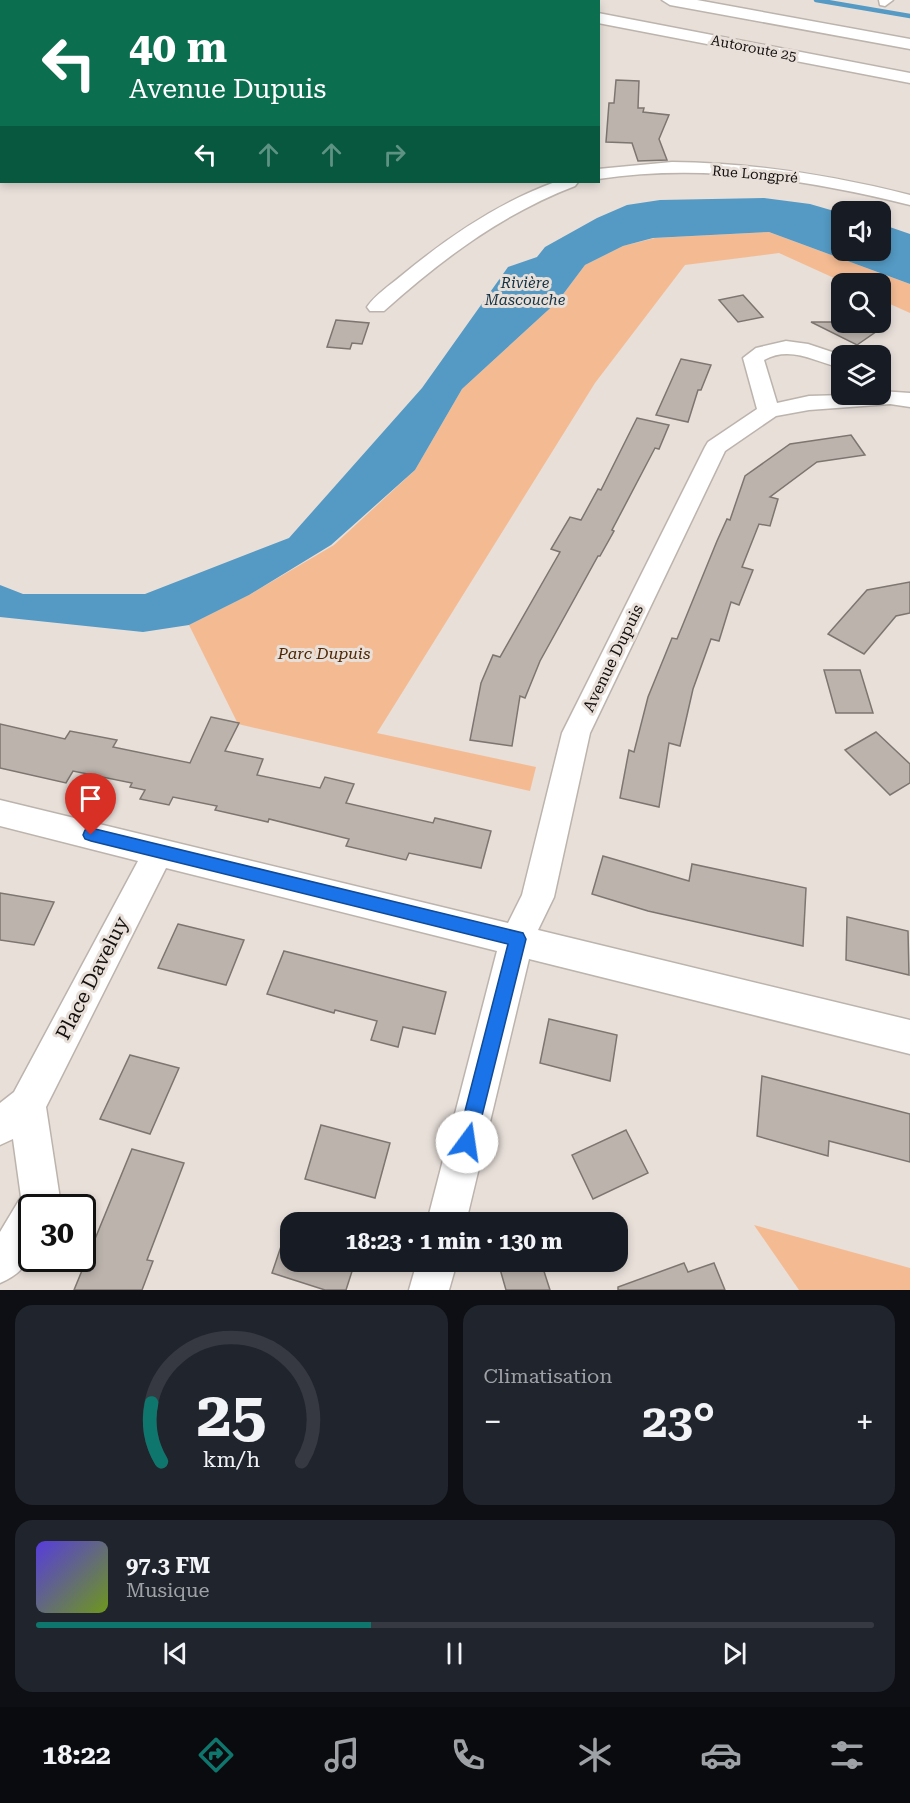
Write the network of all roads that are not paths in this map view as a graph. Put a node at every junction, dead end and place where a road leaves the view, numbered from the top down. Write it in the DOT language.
graph roads {
  1 [pos="670,0"];
  2 [pos="600,18"];
  3 [pos="910,44"];
  4 [pos="910,78"];
  5 [pos="726,149"];
  6 [pos="728,170"];
  7 [pos="600,174"];
  8 [pos="567,183"];
  9 [pos="910,200"];
  10 [pos="377,307"];
  11 [pos="831,358"];
  12 [pos="893,396"];
  13 [pos="769,411"];
  14 [pos="0,813"];
  15 [pos="159,851"];
  16 [pos="517,939"];
  17 [pos="910,1036"];
  18 [pos="13,1115"];
  19 [pos="40,1194"];
  20 [pos="449,1212"];
  21 [pos="18,1239"];
  22 [pos="0,1263"];
  23 [pos="434,1272"];
  24 [pos="429,1290"];
  1 -- 3 [label="highway, Autoroute 25"];
  2 -- 4 [label="highway, Autoroute 25"];
  5 -- 6 [label="street"];
  6 -- 7 [label="street, Rue Longpré"];
  6 -- 9 [label="street, Rue Longpré"];
  8 -- 10 [label="street"];
  11 -- 13 [label="street"];
  12 -- 13 [label="street, Avenue Dupuis"];
  13 -- 16 [label="street, Avenue Dupuis"];
  14 -- 15 [label="street"];
  15 -- 16 [label="street"];
  15 -- 18 [label="street, Place Daveluy"];
  16 -- 17 [label="street"];
  16 -- 20 [label="street, Avenue Dupuis"];
  18 -- 19 [label="street, Place Daveluy"];
  21 -- 22 [label="street"];
  23 -- 24 [label="street"];
}
